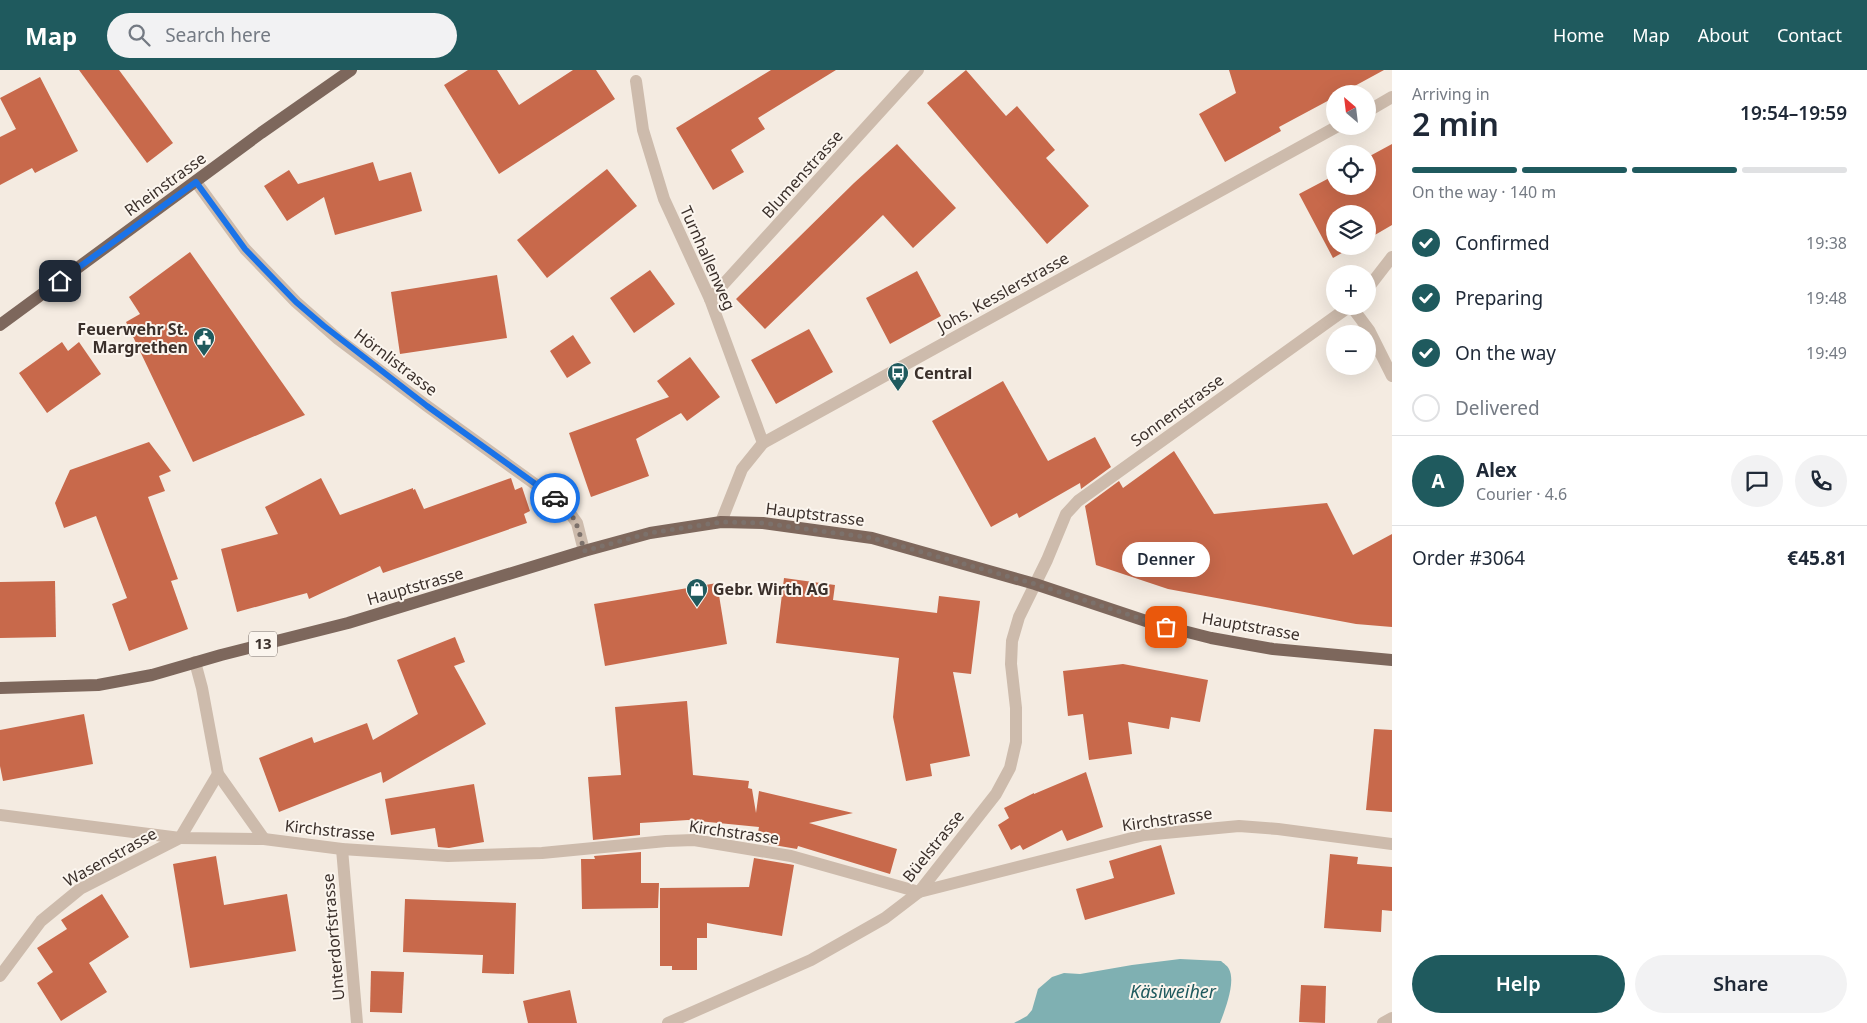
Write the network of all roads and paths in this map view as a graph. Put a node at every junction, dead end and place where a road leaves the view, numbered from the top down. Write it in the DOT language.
graph roads {
  1 [pos="351,70"];
  2 [pos="918,70"];
  3 [pos="636,81"];
  4 [pos="1392,97"];
  5 [pos="1376,106"];
  6 [pos="1326,133"];
  7 [pos="196,182"];
  8 [pos="1392,257"];
  9 [pos="1376,278"];
  10 [pos="710,299"];
  11 [pos="1338,315"];
  12 [pos="1357,315"];
  13 [pos="0,325"];
  14 [pos="1392,376"];
  15 [pos="763,443"];
  16 [pos="721,522"];
  17 [pos="584,551"];
  18 [pos="1035,584"];
  19 [pos="1392,660"];
  20 [pos="194,662"];
  21 [pos="0,688"];
  22 [pos="218,774"];
  23 [pos="0,815"];
  24 [pos="180,838"];
  25 [pos="264,840"];
  26 [pos="1392,844"];
  27 [pos="342,849"];
  28 [pos="919,892"];
  29 [pos="0,976"];
  30 [pos="1392,1018"];
  31 [pos="357,1023"];
  32 [pos="668,1023"];
  33 [pos="1383,1023"];
  1 -- 7 [label="main road, Rheinstrasse"];
  2 -- 10 [label="street, Blumenstrasse"];
  3 -- 10 [label="street, Turnhallenweg"];
  4 -- 5 [label="street"];
  6 -- 15 [label="street, Johs. Kesslerstrasse"];
  7 -- 13 [label="main road, Rheinstrasse"];
  7 -- 17 [label="street, Hörnlistrasse"];
  8 -- 9 [label="street"];
  10 -- 15 [label="street, Turnhallenweg"];
  11 -- 18 [label="street, Sonnenstrasse"];
  12 -- 14 [label="street"];
  15 -- 16 [label="street, Johs. Kesslerstrasse"];
  16 -- 17 [label="main road, Hauptstrasse / 13"];
  16 -- 18 [label="main road, Hauptstrasse / 13"];
  17 -- 20 [label="main road, Hauptstrasse / 13"];
  18 -- 19 [label="main road, Hauptstrasse / 13"];
  18 -- 28 [label="street, Büelstrasse"];
  20 -- 21 [label="main road, Hauptstrasse / 13"];
  20 -- 22 [label="street"];
  22 -- 24 [label="street"];
  22 -- 25 [label="street"];
  23 -- 24 [label="street, Kirchstrasse"];
  24 -- 25 [label="street, Kirchstrasse"];
  24 -- 29 [label="street, Wasenstrasse"];
  25 -- 27 [label="street, Kirchstrasse"];
  26 -- 28 [label="street, Kirchstrasse"];
  27 -- 28 [label="street, Kirchstrasse"];
  27 -- 31 [label="street, Unterdorfstrasse"];
  28 -- 32 [label="street, Büelstrasse"];
  30 -- 33 [label="street"];
}
